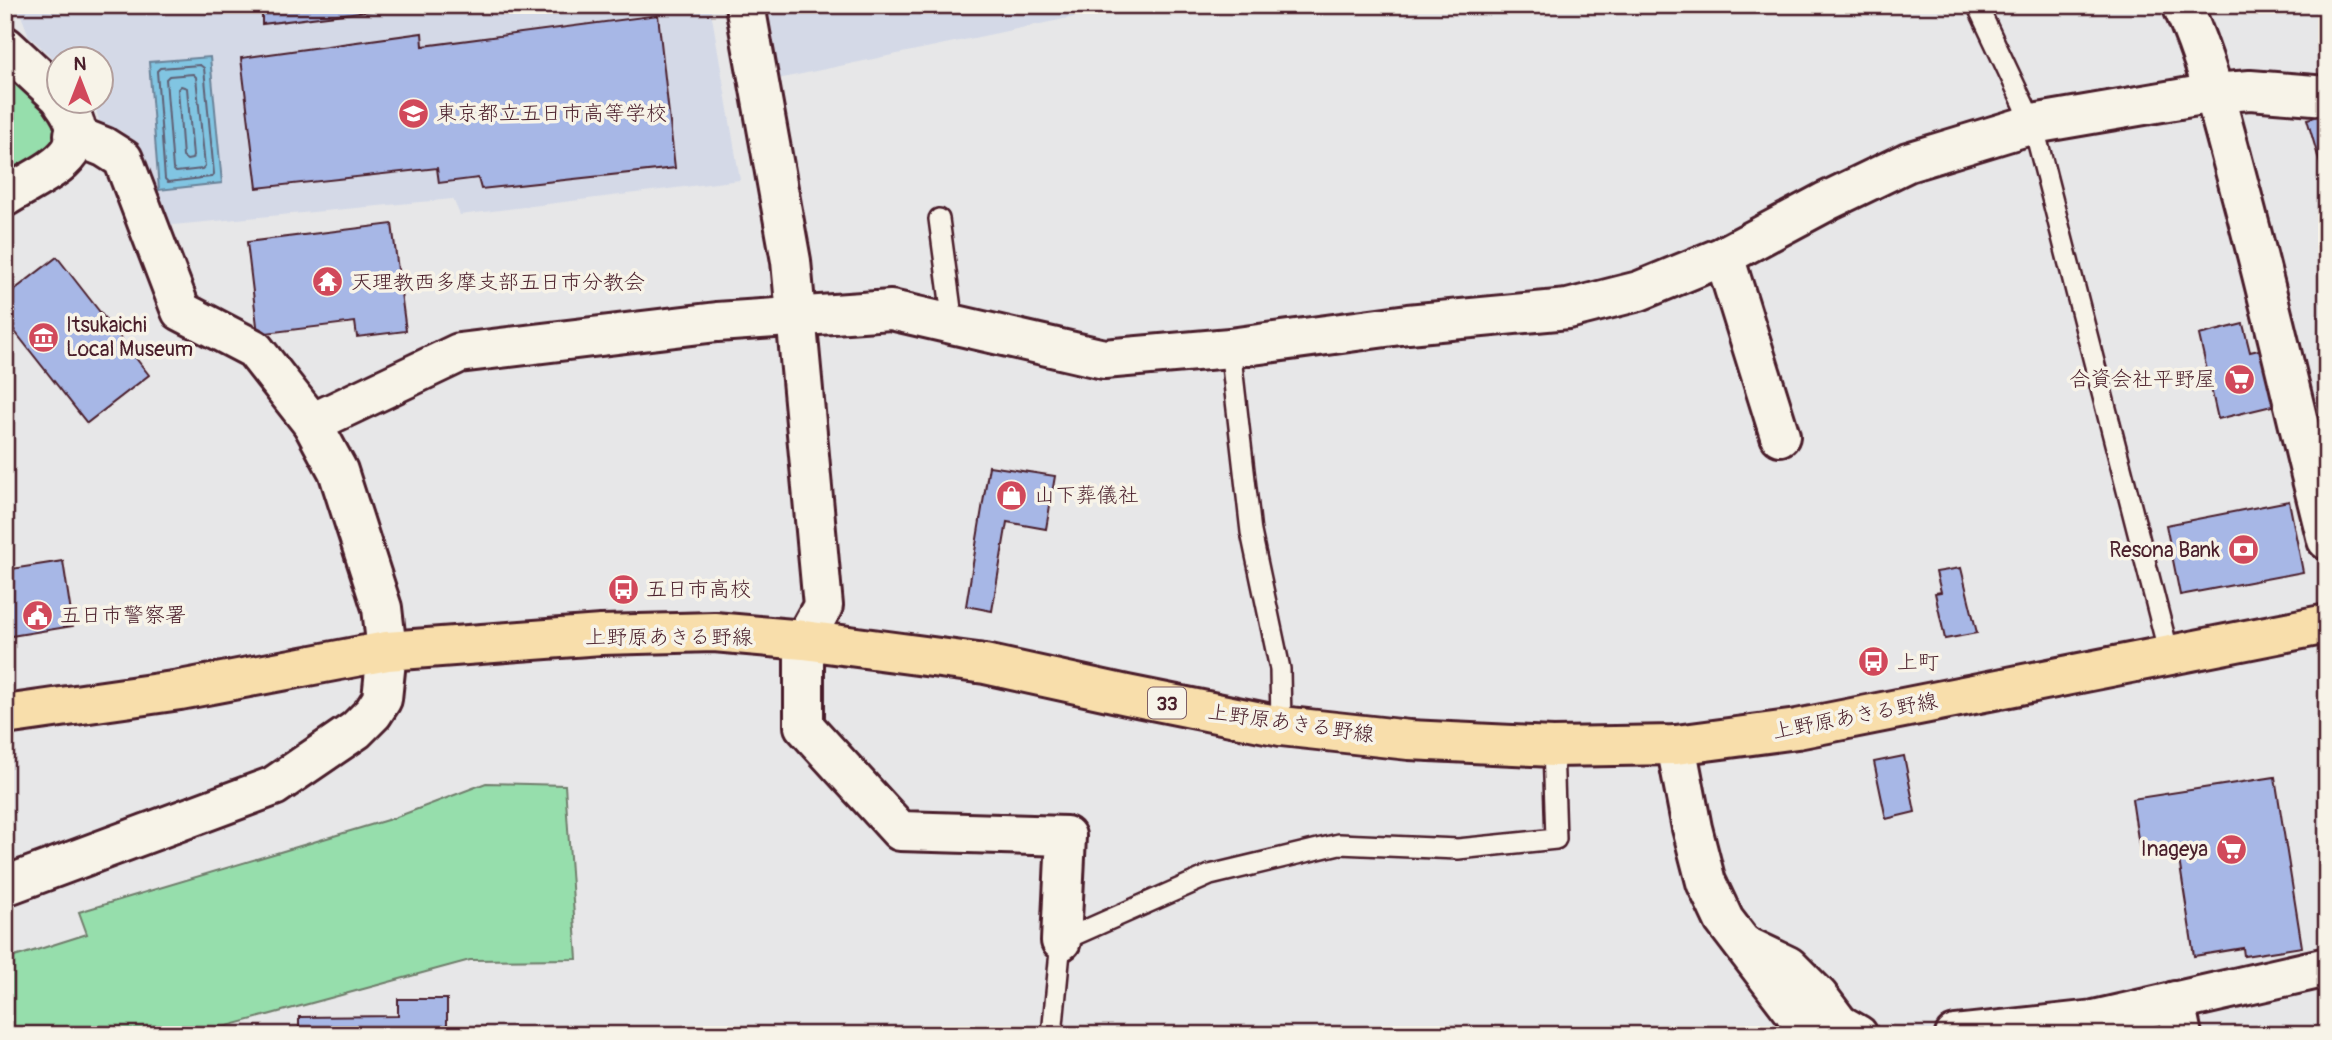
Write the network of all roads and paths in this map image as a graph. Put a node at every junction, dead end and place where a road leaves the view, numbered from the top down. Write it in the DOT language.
graph roads {
  1 [pos="745,5"];
  2 [pos="1977,5"];
  3 [pos="2182,5"];
  4 [pos="5,46"];
  5 [pos="46,84"];
  6 [pos="2214,93"];
  7 [pos="2327,96"];
  8 [pos="69,118"];
  9 [pos="2034,124"];
  10 [pos="5,197"];
  11 [pos="939,219"];
  12 [pos="1724,256"];
  13 [pos="795,318"];
  14 [pos="953,324"];
  15 [pos="1230,348"];
  16 [pos="312,423"];
  17 [pos="1780,436"];
  18 [pos="2327,540"];
  19 [pos="2327,624"];
  20 [pos="804,640"];
  21 [pos="387,651"];
  22 [pos="2169,654"];
  23 [pos="5,715"];
  24 [pos="1281,726"];
  25 [pos="1676,744"];
  26 [pos="1553,747"];
  27 [pos="5,886"];
  28 [pos="1060,941"];
  29 [pos="1744,945"];
  30 [pos="2327,967"];
  31 [pos="2179,1018"];
  32 [pos="1052,1035"];
  33 [pos="1812,1035"];
  34 [pos="1858,1035"];
  35 [pos="1955,1035"];
  1 -- 13 [label="street"];
  2 -- 9 [label="lane"];
  3 -- 6 [label="street"];
  4 -- 5 [label="street"];
  6 -- 7 [label="street"];
  6 -- 9 [label="street"];
  6 -- 18 [label="street"];
  8 -- 10 [label="street"];
  8 -- 16 [label="street"];
  9 -- 12 [label="street"];
  9 -- 22 [label="lane"];
  11 -- 14 [label="lane"];
  12 -- 15 [label="street"];
  12 -- 17 [label="street"];
  13 -- 14 [label="street"];
  13 -- 16 [label="street"];
  13 -- 20 [label="street"];
  14 -- 15 [label="street"];
  15 -- 24 [label="lane"];
  16 -- 21 [label="street"];
  19 -- 22 [label="main road, 上野原あきる野線 / 33"];
  20 -- 21 [label="main road, 上野原あきる野線 / 33"];
  20 -- 24 [label="main road, 上野原あきる野線 / 33"];
  20 -- 28 [label="street"];
  21 -- 23 [label="main road, 上野原あきる野線 / 33"];
  21 -- 27 [label="street"];
  22 -- 25 [label="main road, 上野原あきる野線 / 33"];
  24 -- 26 [label="main road, 上野原あきる野線 / 33"];
  25 -- 26 [label="main road, 上野原あきる野線 / 33"];
  25 -- 29 [label="street"];
  26 -- 28 [label="lane"];
  28 -- 32 [label="lane"];
  29 -- 33 [label="street"];
  29 -- 34 [label="street"];
  30 -- 31 [label="street"];
  31 -- 35 [label="street"];
}
